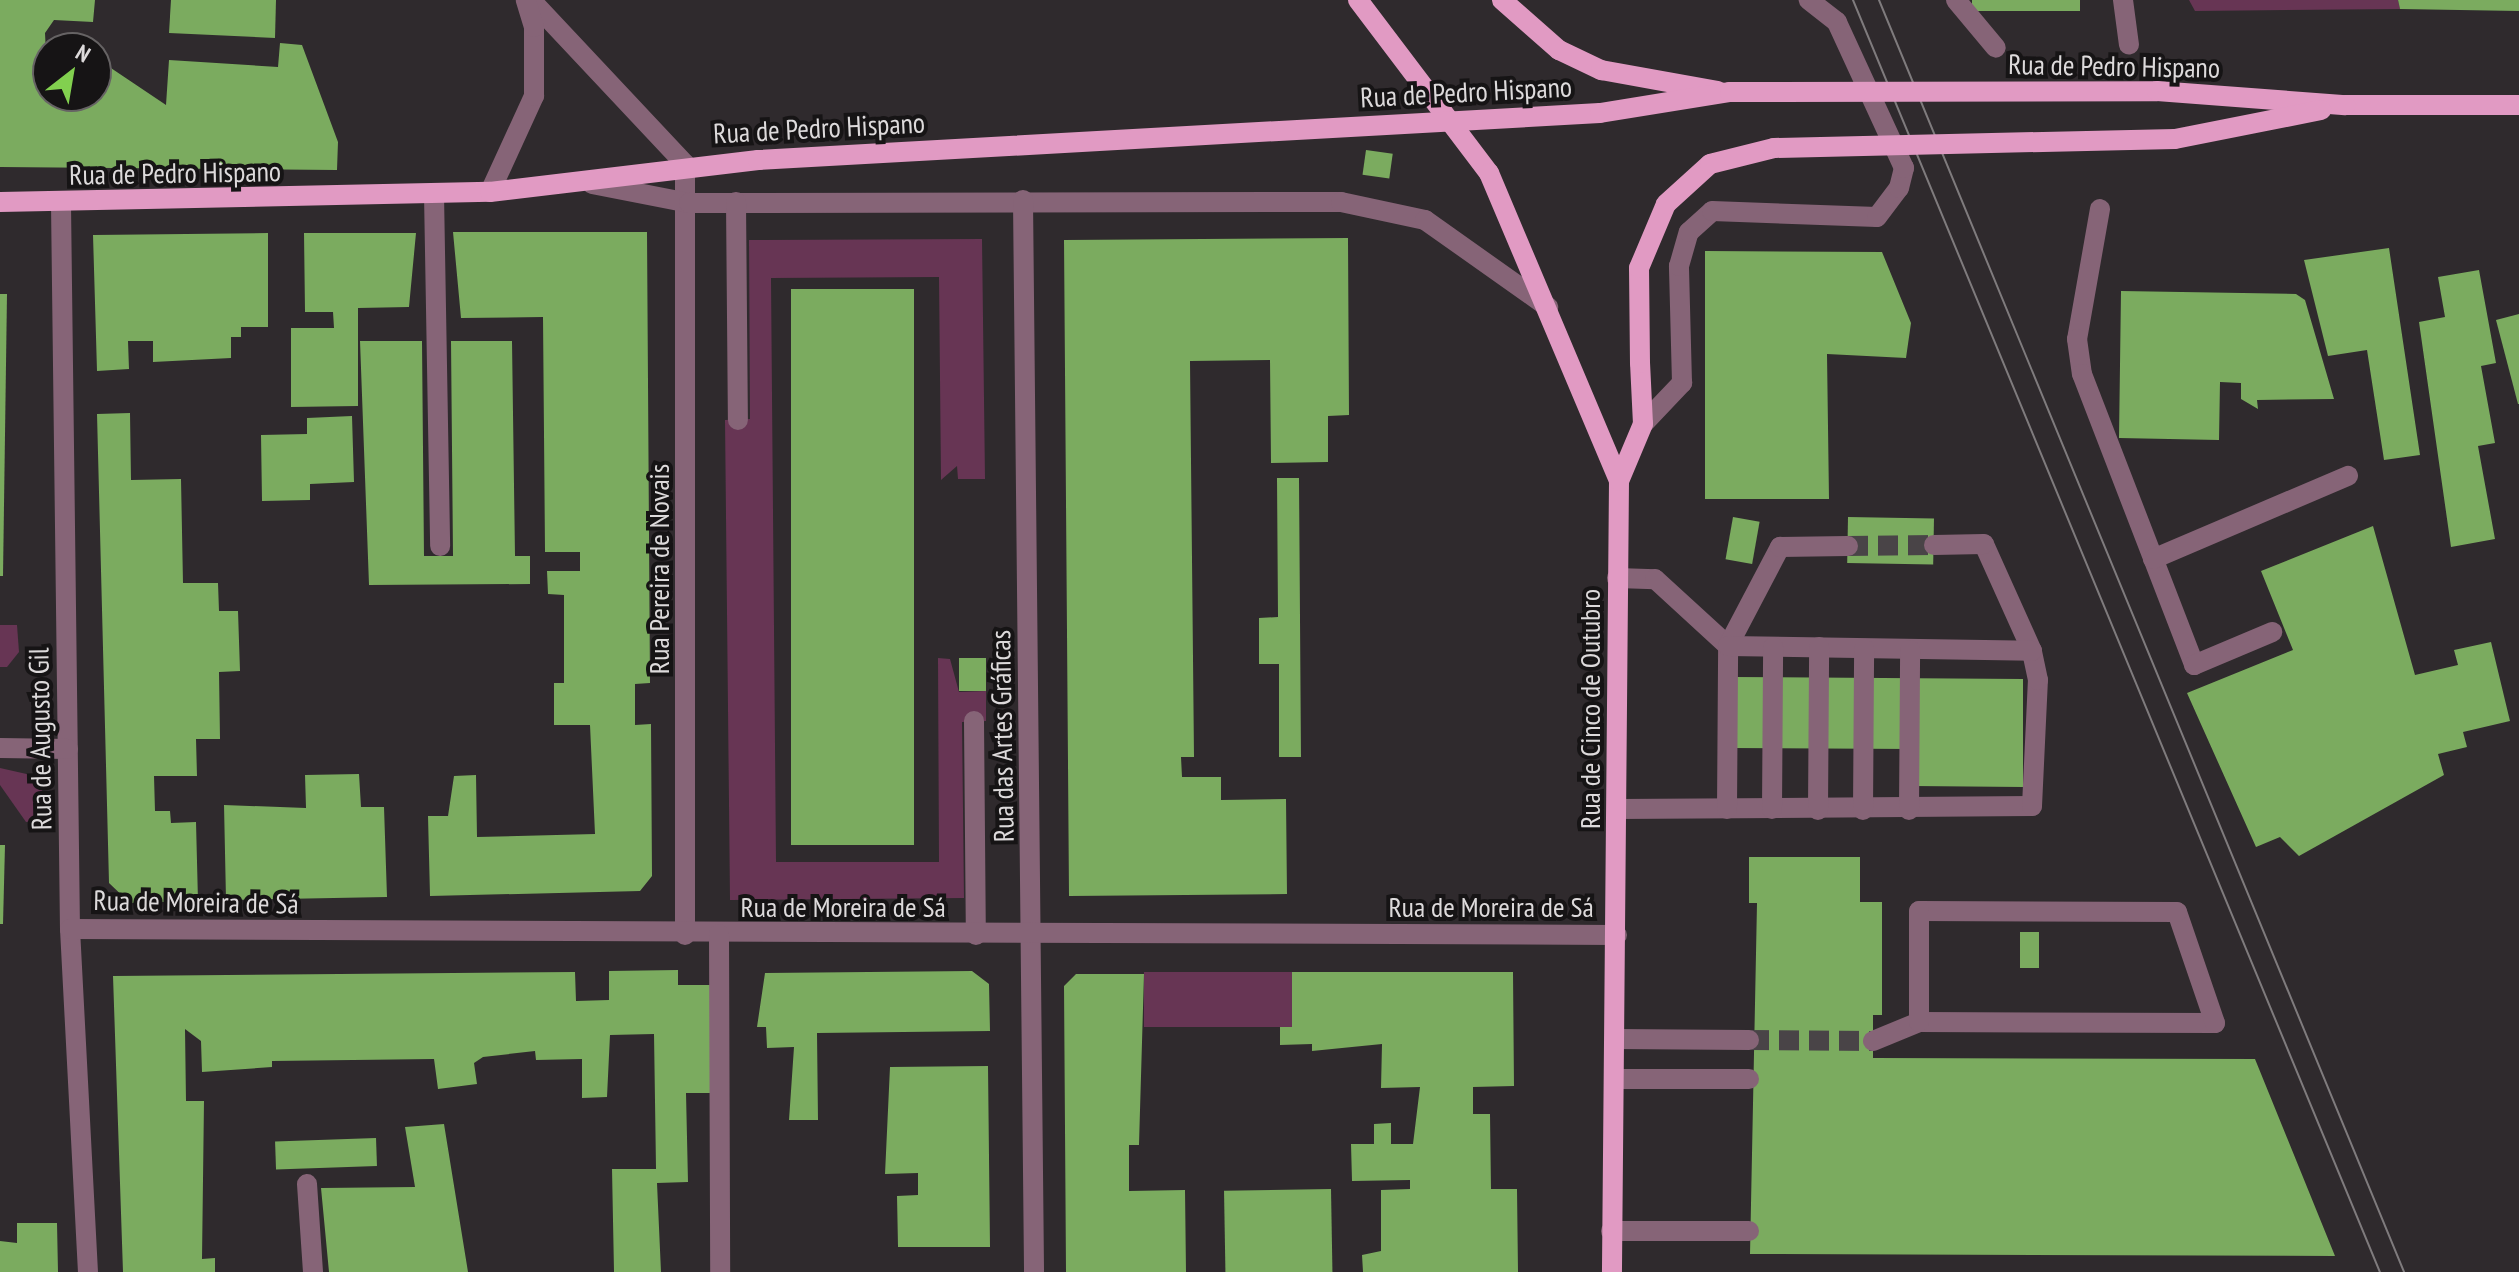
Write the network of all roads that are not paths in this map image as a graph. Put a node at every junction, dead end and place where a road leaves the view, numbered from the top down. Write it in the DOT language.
graph roads {
  1 [pos="529,0"];
  2 [pos="1358,0"];
  3 [pos="1502,0"];
  4 [pos="1809,0"];
  5 [pos="1956,0"];
  6 [pos="2123,0"];
  7 [pos="2129,45"];
  8 [pos="1996,48"];
  9 [pos="1730,92"];
  10 [pos="2345,105"];
  11 [pos="2519,105"];
  12 [pos="685,164"];
  13 [pos="592,184"];
  14 [pos="490,192"];
  15 [pos="434,194"];
  16 [pos="1023,200"];
  17 [pos="0,202"];
  18 [pos="736,202"];
  19 [pos="689,203"];
  20 [pos="61,204"];
  21 [pos="2100,209"];
  22 [pos="1552,311"];
  23 [pos="738,420"];
  24 [pos="1643,424"];
  25 [pos="2348,476"];
  26 [pos="1619,481"];
  27 [pos="1934,545"];
  28 [pos="440,546"];
  29 [pos="1848,546"];
  30 [pos="2153,559"];
  31 [pos="1617,578"];
  32 [pos="2272,632"];
  33 [pos="1728,646"];
  34 [pos="1773,647"];
  35 [pos="1819,647"];
  36 [pos="1864,649"];
  37 [pos="1910,650"];
  38 [pos="2032,651"];
  39 [pos="974,721"];
  40 [pos="0,748"];
  41 [pos="68,749"];
  42 [pos="1619,809"];
  43 [pos="1727,809"];
  44 [pos="1772,809"];
  45 [pos="1818,810"];
  46 [pos="1863,810"];
  47 [pos="1909,810"];
  48 [pos="70,929"];
  49 [pos="719,934"];
  50 [pos="685,935"];
  51 [pos="976,935"];
  52 [pos="1033,935"];
  53 [pos="1617,935"];
  54 [pos="1919,1022"];
  55 [pos="1615,1039"];
  56 [pos="1749,1040"];
  57 [pos="1873,1041"];
  58 [pos="1614,1079"];
  59 [pos="1749,1079"];
  60 [pos="307,1184"];
  61 [pos="1611,1231"];
  62 [pos="1749,1231"];
  63 [pos="88,1272"];
  64 [pos="313,1272"];
  65 [pos="720,1272"];
  66 [pos="1034,1272"];
  67 [pos="1612,1272"];
  1 -- 12 [label="street"];
  1 -- 14 [label="street"];
  2 -- 22 [label="main road, Rua de Cinco de Outubro"];
  3 -- 9 [label="main road"];
  4 -- 24 [label="street"];
  5 -- 8 [label="street"];
  6 -- 7 [label="street"];
  9 -- 10 [label="main road, Rua de Pedro Hispano, bridge"];
  9 -- 12 [label="main road, Rua de Pedro Hispano, bridge"];
  10 -- 11 [label="main road, Rua de Pedro Hispano"];
  10 -- 24 [label="main road, Rua de Pedro Hispano, bridge"];
  12 -- 13 [label="main road, Rua de Pedro Hispano"];
  12 -- 19 [label="street, Rua Pereira de Novais"];
  13 -- 14 [label="main road, Rua de Pedro Hispano"];
  13 -- 19 [label="street, Rua de Pedro Hispano"];
  14 -- 15 [label="main road, Rua de Pedro Hispano"];
  15 -- 20 [label="main road, Rua de Pedro Hispano"];
  15 -- 28 [label="street"];
  16 -- 18 [label="street, Rua de Pedro Hispano"];
  16 -- 22 [label="street, Rua de Pedro Hispano"];
  16 -- 52 [label="street, Rua das Artes Gráficas"];
  17 -- 20 [label="main road, Rua de Pedro Hispano"];
  18 -- 19 [label="street, Rua de Pedro Hispano"];
  18 -- 23 [label="street"];
  19 -- 50 [label="street, Rua Pereira de Novais"];
  20 -- 41 [label="street, Rua de Augusto Gil"];
  21 -- 30 [label="street"];
  22 -- 26 [label="main road, Rua de Cinco de Outubro"];
  24 -- 26 [label="main road, Rua de Pedro Hispano"];
  25 -- 30 [label="street"];
  26 -- 31 [label="main road, Rua de Cinco de Outubro"];
  27 -- 38 [label="street"];
  29 -- 33 [label="street"];
  30 -- 32 [label="street"];
  31 -- 33 [label="street"];
  31 -- 42 [label="main road, Rua de Cinco de Outubro"];
  33 -- 34 [label="street"];
  33 -- 43 [label="street"];
  34 -- 35 [label="street"];
  34 -- 44 [label="street"];
  35 -- 36 [label="street"];
  35 -- 45 [label="street"];
  36 -- 37 [label="street"];
  36 -- 46 [label="street"];
  37 -- 38 [label="street"];
  37 -- 47 [label="street"];
  38 -- 47 [label="street"];
  39 -- 51 [label="street"];
  40 -- 41 [label="street"];
  41 -- 48 [label="street, Rua de Augusto Gil"];
  42 -- 43 [label="street"];
  42 -- 53 [label="main road, Rua de Cinco de Outubro"];
  43 -- 44 [label="street"];
  44 -- 45 [label="street"];
  45 -- 46 [label="street"];
  46 -- 47 [label="street"];
  48 -- 50 [label="street, Rua de Moreira de Sá"];
  48 -- 63 [label="street, Rua de Augusto Gil"];
  49 -- 50 [label="street, Rua de Moreira de Sá"];
  49 -- 51 [label="street, Rua de Moreira de Sá"];
  49 -- 65 [label="street"];
  51 -- 52 [label="street, Rua de Moreira de Sá"];
  52 -- 53 [label="street, Rua de Moreira de Sá"];
  52 -- 66 [label="street, Rua das Artes Gráficas"];
  53 -- 55 [label="main road, Rua de Cinco de Outubro"];
  54 -- 54 [label="street"];
  54 -- 57 [label="street"];
  55 -- 56 [label="street"];
  55 -- 58 [label="main road, Rua de Cinco de Outubro"];
  58 -- 59 [label="street"];
  58 -- 61 [label="main road, Rua de Cinco de Outubro"];
  60 -- 64 [label="street"];
  61 -- 62 [label="street"];
  61 -- 67 [label="main road, Rua de Cinco de Outubro"];
}
